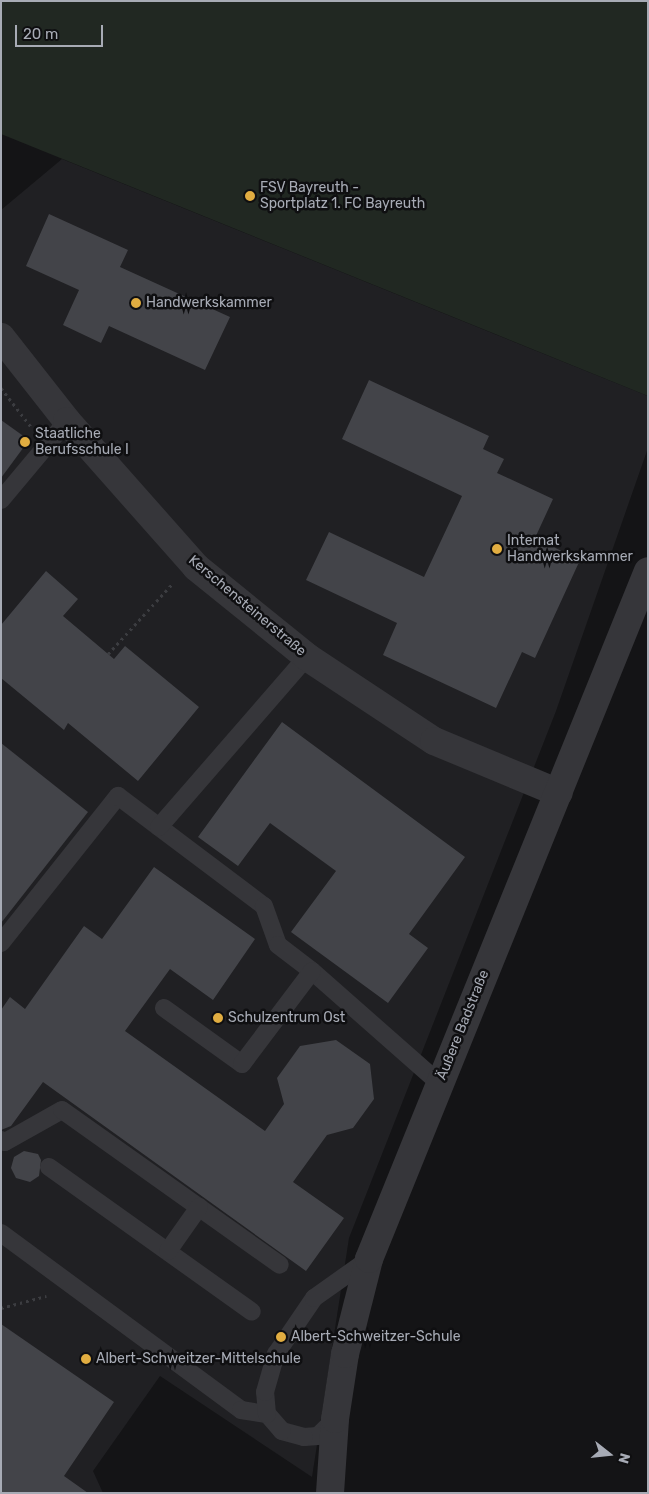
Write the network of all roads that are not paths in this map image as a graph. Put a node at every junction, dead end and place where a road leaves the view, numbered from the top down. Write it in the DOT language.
graph roads {
  1 [pos="1,337"];
  2 [pos="67,420"];
  3 [pos="1,500"];
  4 [pos="648,571"];
  5 [pos="307,657"];
  6 [pos="559,793"];
  7 [pos="160,826"];
  8 [pos="1,943"];
  9 [pos="312,971"];
  10 [pos="164,1008"];
  11 [pos="440,1083"];
  12 [pos="1,1140"];
  13 [pos="49,1166"];
  14 [pos="199,1208"];
  15 [pos="1,1233"];
  16 [pos="168,1251"];
  17 [pos="369,1259"];
  18 [pos="280,1266"];
  19 [pos="252,1312"];
  20 [pos="266,1414"];
  21 [pos="335,1419"];
  22 [pos="330,1493"];
  1 -- 2 [label="street, Kerschensteinerstraße"];
  2 -- 3 [label="lane"];
  2 -- 5 [label="street, Kerschensteinerstraße"];
  4 -- 6 [label="street, Äußere Badstraße"];
  5 -- 6 [label="street, Kerschensteinerstraße"];
  5 -- 7 [label="lane"];
  6 -- 11 [label="street, Äußere Badstraße"];
  7 -- 8 [label="lane"];
  7 -- 9 [label="lane"];
  9 -- 10 [label="lane"];
  9 -- 11 [label="lane"];
  11 -- 17 [label="street, Äußere Badstraße"];
  12 -- 14 [label="lane"];
  13 -- 16 [label="lane"];
  14 -- 16 [label="lane"];
  14 -- 18 [label="lane"];
  15 -- 20 [label="lane"];
  16 -- 19 [label="lane"];
  17 -- 20 [label="lane"];
  17 -- 21 [label="street, Äußere Badstraße"];
  20 -- 21 [label="lane"];
  21 -- 22 [label="street, Äußere Badstraße"];
}
